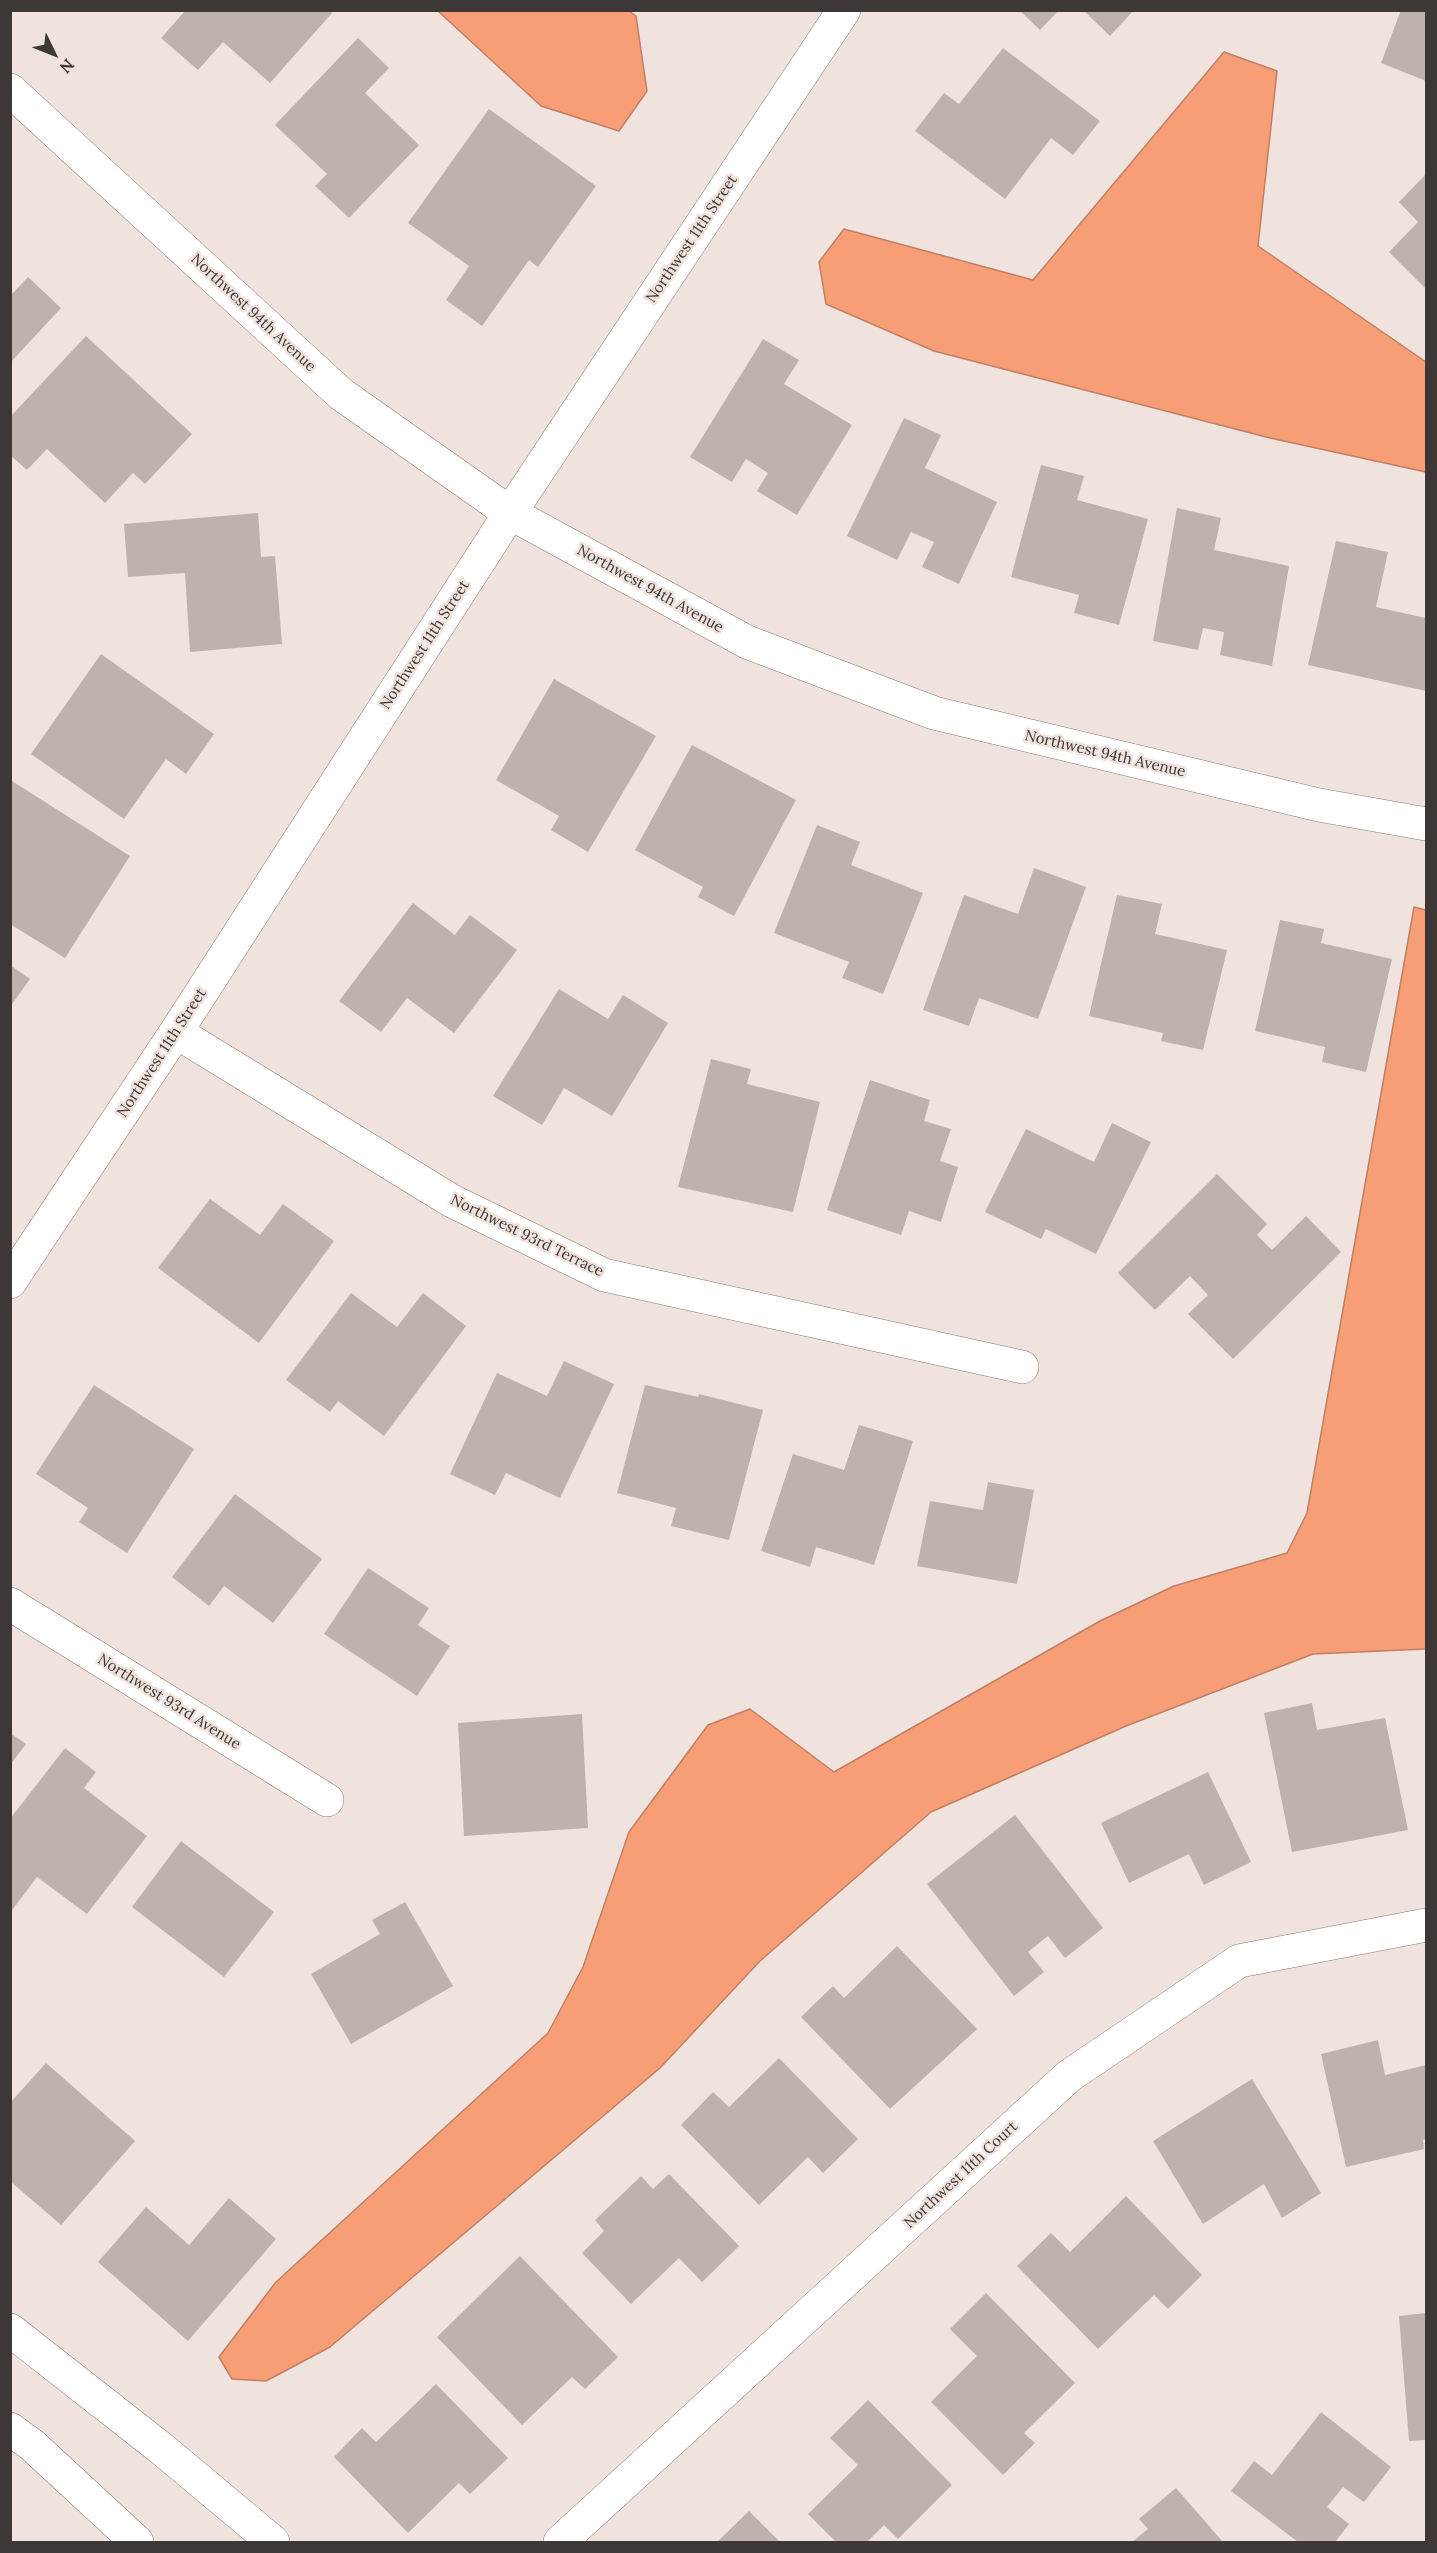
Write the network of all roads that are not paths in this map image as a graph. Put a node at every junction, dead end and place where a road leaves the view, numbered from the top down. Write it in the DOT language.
graph roads {
  1 [pos="844,10"];
  2 [pos="10,90"];
  3 [pos="510,513"];
  4 [pos="1426,824"];
  5 [pos="176,1032"];
  6 [pos="10,1282"];
  7 [pos="1022,1367"];
  8 [pos="10,1604"];
  9 [pos="327,1800"];
  10 [pos="1426,1925"];
  11 [pos="10,2330"];
  12 [pos="10,2429"];
  13 [pos="137,2542"];
  14 [pos="273,2542"];
  15 [pos="560,2542"];
  1 -- 3 [label="street, Northwest 11th Street"];
  2 -- 3 [label="street, Northwest 94th Avenue"];
  3 -- 4 [label="street, Northwest 94th Avenue"];
  3 -- 5 [label="street, Northwest 11th Street"];
  5 -- 6 [label="street, Northwest 11th Street"];
  5 -- 7 [label="street, Northwest 93rd Terrace"];
  8 -- 9 [label="street, Northwest 93rd Avenue"];
  10 -- 15 [label="street, Northwest 11th Court"];
  11 -- 14 [label="street"];
  12 -- 13 [label="street"];
}
